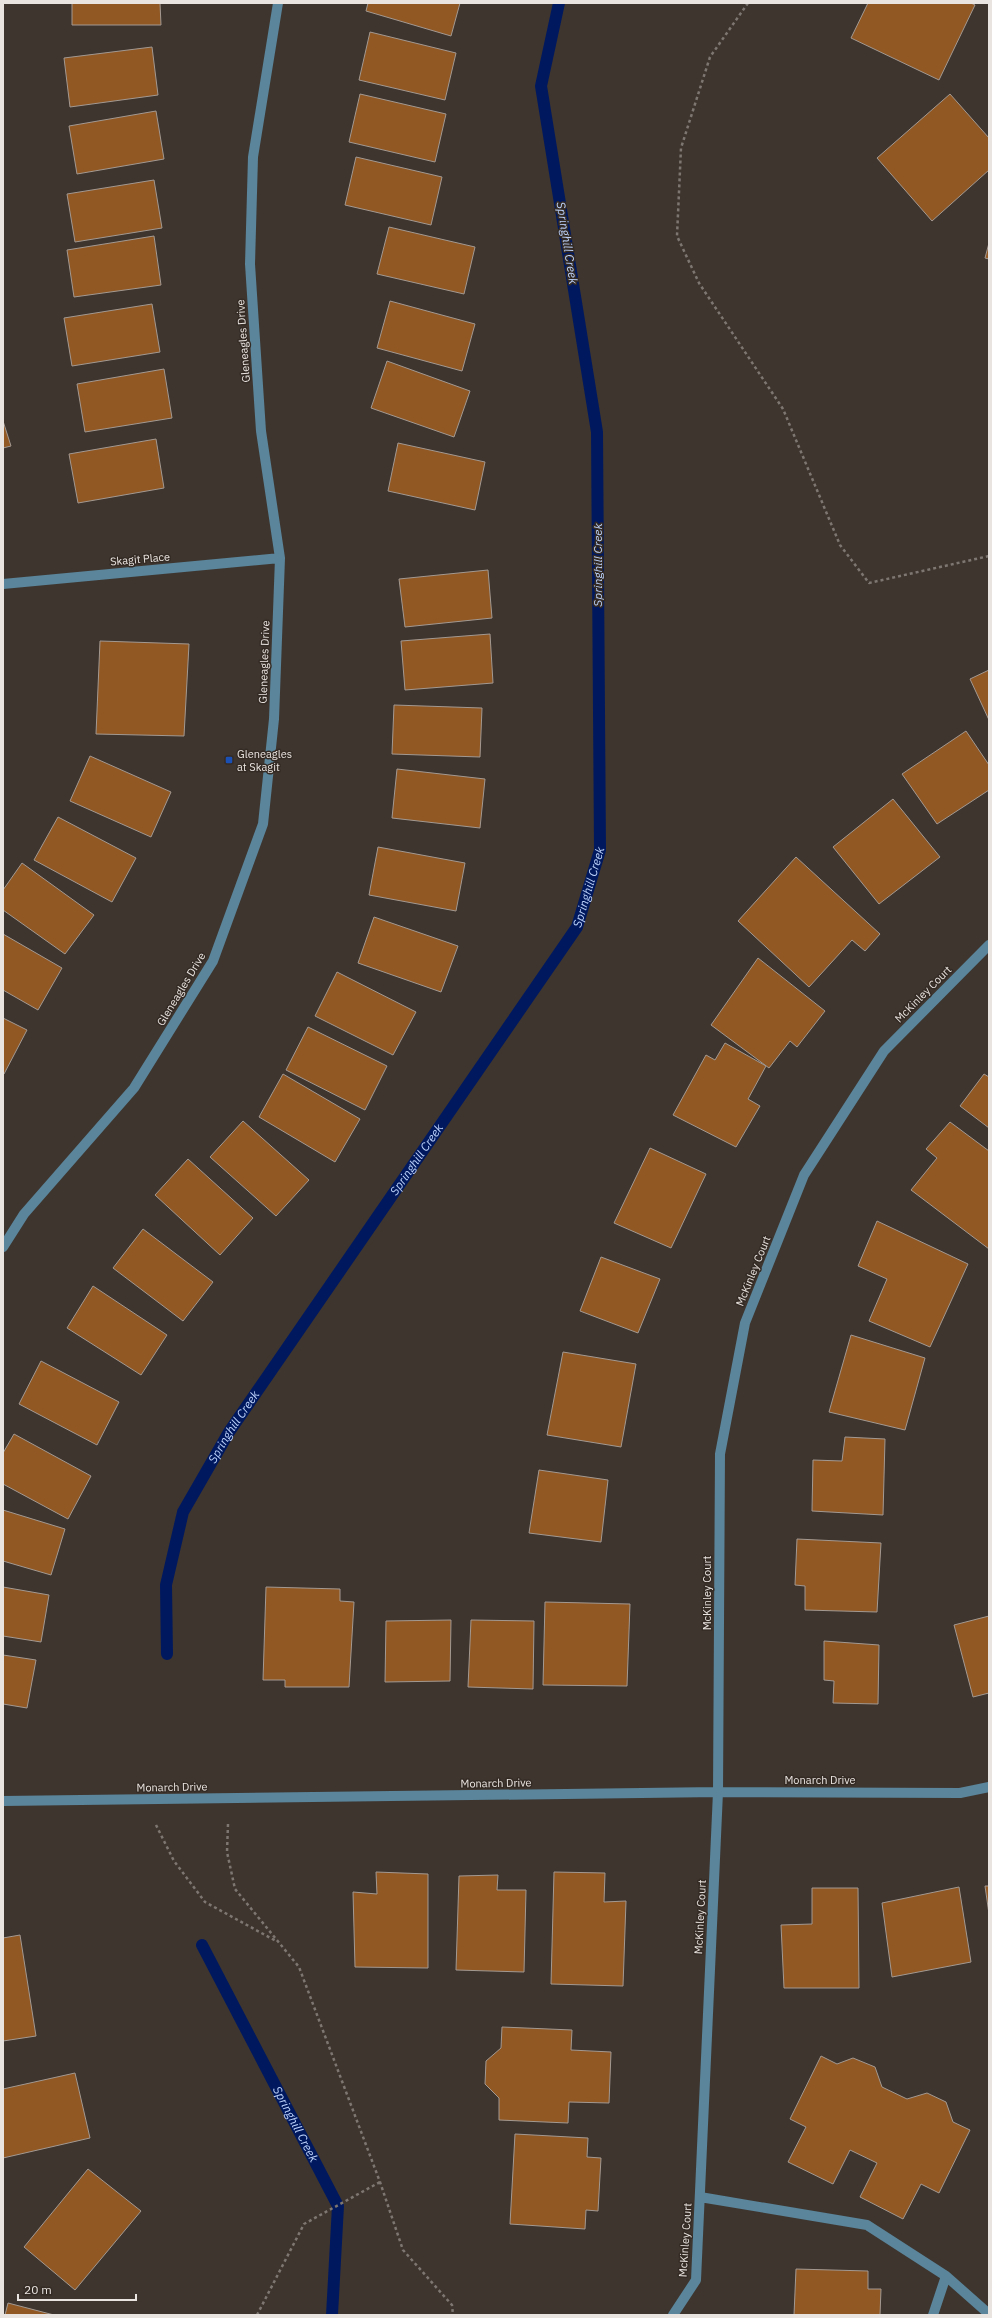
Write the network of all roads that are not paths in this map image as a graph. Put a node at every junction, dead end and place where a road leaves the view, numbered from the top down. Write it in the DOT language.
graph roads {
  1 [pos="278,3"];
  2 [pos="280,558"];
  3 [pos="3,584"];
  4 [pos="989,945"];
  5 [pos="3,1247"];
  6 [pos="989,1787"];
  7 [pos="718,1792"];
  8 [pos="3,1801"];
  9 [pos="700,2197"];
  10 [pos="946,2276"];
  11 [pos="989,2314"];
  12 [pos="673,2315"];
  13 [pos="933,2315"];
  1 -- 2 [label="street, Gleneagles Drive"];
  2 -- 3 [label="street, Skagit Place"];
  2 -- 5 [label="street, Gleneagles Drive"];
  4 -- 7 [label="street, McKinley Court"];
  6 -- 7 [label="street, Monarch Drive"];
  7 -- 8 [label="street, Monarch Drive"];
  7 -- 9 [label="street, McKinley Court"];
  9 -- 10 [label="street"];
  9 -- 12 [label="street, McKinley Court"];
  10 -- 11 [label="street"];
  10 -- 13 [label="street"];
}
